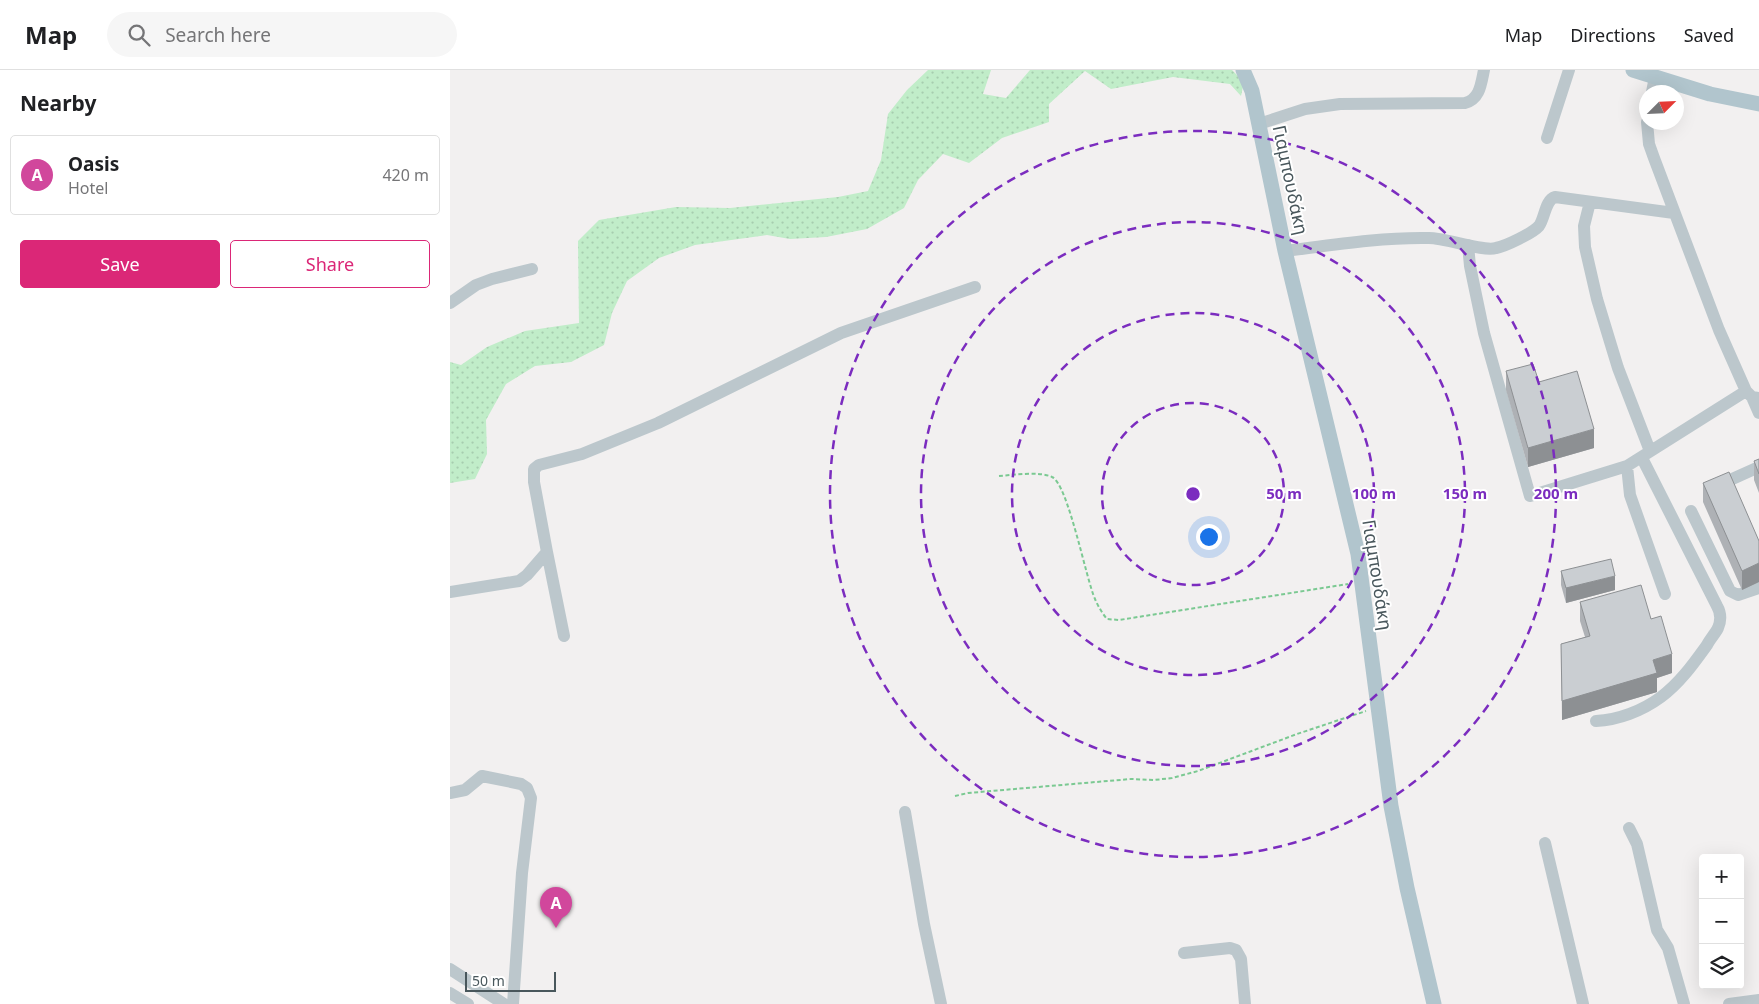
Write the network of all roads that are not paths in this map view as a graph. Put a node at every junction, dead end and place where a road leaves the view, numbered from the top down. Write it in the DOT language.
graph roads {
  1 [pos="1243,70"];
  2 [pos="1484,70"];
  3 [pos="1568,70"];
  4 [pos="1633,70"];
  5 [pos="1655,77"];
  6 [pos="1653,85"];
  7 [pos="1759,104"];
  8 [pos="1259,124"];
  9 [pos="1648,130"];
  10 [pos="1547,138"];
  11 [pos="1590,202"];
  12 [pos="1674,213"];
  13 [pos="1468,245"];
  14 [pos="1285,251"];
  15 [pos="532,269"];
  16 [pos="975,287"];
  17 [pos="450,303"];
  18 [pos="1752,395"];
  19 [pos="1759,413"];
  20 [pos="1646,454"];
  21 [pos="1627,466"];
  22 [pos="1759,467"];
  23 [pos="1730,480"];
  24 [pos="1691,511"];
  25 [pos="546,552"];
  26 [pos="1759,588"];
  27 [pos="450,592"];
  28 [pos="1665,594"];
  29 [pos="564,636"];
  30 [pos="1596,721"];
  31 [pos="450,793"];
  32 [pos="905,812"];
  33 [pos="1629,828"];
  34 [pos="1545,842"];
  35 [pos="1184,953"];
  36 [pos="450,969"];
  37 [pos="450,993"];
  38 [pos="1759,1000"];
  39 [pos="468,1004"];
  40 [pos="504,1004"];
  41 [pos="513,1004"];
  42 [pos="941,1004"];
  43 [pos="1245,1004"];
  44 [pos="1434,1004"];
  45 [pos="1583,1004"];
  46 [pos="1684,1004"];
  47 [pos="1729,1004"];
  1 -- 8 [label="main road, Γιαμπουδάκη"];
  2 -- 8 [label="street"];
  3 -- 10 [label="street"];
  4 -- 5 [label="main road"];
  5 -- 6 [label="street"];
  5 -- 7 [label="main road"];
  8 -- 14 [label="main road, Γιαμπουδάκη"];
  9 -- 12 [label="street"];
  11 -- 12 [label="street"];
  11 -- 13 [label="street"];
  11 -- 20 [label="street"];
  12 -- 18 [label="street"];
  13 -- 14 [label="street"];
  13 -- 21 [label="street"];
  14 -- 44 [label="main road, Γιαμπουδάκη"];
  15 -- 17 [label="street"];
  16 -- 25 [label="street"];
  18 -- 19 [label="street"];
  18 -- 20 [label="street"];
  20 -- 21 [label="street"];
  20 -- 30 [label="street"];
  21 -- 28 [label="street"];
  22 -- 23 [label="street"];
  24 -- 26 [label="street"];
  25 -- 27 [label="street"];
  25 -- 29 [label="street"];
  31 -- 41 [label="street"];
  32 -- 42 [label="street"];
  33 -- 46 [label="street"];
  34 -- 45 [label="street"];
  35 -- 43 [label="street"];
  36 -- 40 [label="street"];
  37 -- 39 [label="street"];
  38 -- 47 [label="street"];
}
